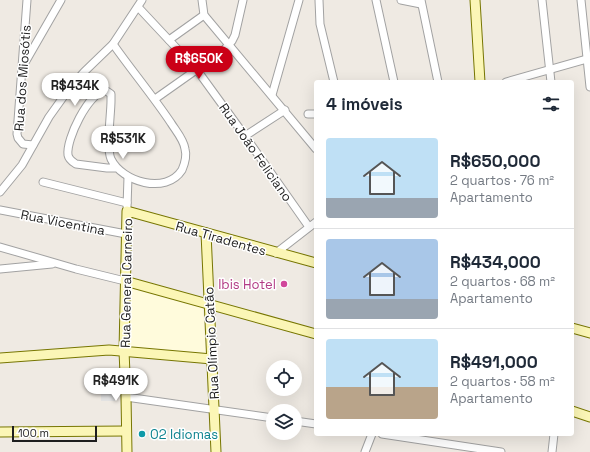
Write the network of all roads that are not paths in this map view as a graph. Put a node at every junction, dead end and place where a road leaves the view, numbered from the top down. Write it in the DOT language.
graph roads {
  1 [pos="27,0"];
  2 [pos="61,0"];
  3 [pos="142,0"];
  4 [pos="202,0"];
  5 [pos="244,0"];
  6 [pos="299,0"];
  7 [pos="319,0"];
  8 [pos="376,0"];
  9 [pos="401,0"];
  10 [pos="475,0"];
  11 [pos="542,0"];
  12 [pos="581,0"];
  13 [pos="421,2"];
  14 [pos="138,7"];
  15 [pos="204,15"];
  16 [pos="169,40"];
  17 [pos="114,44"];
  18 [pos="229,45"];
  19 [pos="589,59"];
  20 [pos="22,69"];
  21 [pos="197,70"];
  22 [pos="550,70"];
  23 [pos="334,80"];
  24 [pos="394,80"];
  25 [pos="438,80"];
  26 [pos="480,80"];
  27 [pos="513,80"];
  28 [pos="551,80"];
  29 [pos="590,87"];
  30 [pos="272,95"];
  31 [pos="155,99"];
  32 [pos="285,110"];
  33 [pos="308,114"];
  34 [pos="314,114"];
  35 [pos="245,136"];
  36 [pos="33,145"];
  37 [pos="314,146"];
  38 [pos="117,168"];
  39 [pos="128,177"];
  40 [pos="42,182"];
  41 [pos="0,192"];
  42 [pos="127,207"];
  43 [pos="0,210"];
  44 [pos="314,223"];
  45 [pos="309,227"];
  46 [pos="206,233"];
  47 [pos="126,234"];
  48 [pos="0,247"];
  49 [pos="276,253"];
  50 [pos="314,262"];
  51 [pos="56,263"];
  52 [pos="0,268"];
  53 [pos="124,281"];
  54 [pos="208,303"];
  55 [pos="574,329"];
  56 [pos="314,333"];
  57 [pos="590,333"];
  58 [pos="124,351"];
  59 [pos="0,358"];
  60 [pos="212,359"];
  61 [pos="126,397"];
  62 [pos="214,409"];
  63 [pos="574,412"];
  64 [pos="266,417"];
  65 [pos="590,417"];
  66 [pos="302,422"];
  67 [pos="314,424"];
  68 [pos="126,431"];
  69 [pos="0,432"];
  70 [pos="371,436"];
  71 [pos="395,436"];
  72 [pos="554,436"];
  73 [pos="127,452"];
  74 [pos="216,452"];
  75 [pos="365,452"];
  76 [pos="501,452"];
  77 [pos="552,452"];
  1 -- 20 [label="street, Rua dos Miosótis"];
  2 -- 20 [label="street"];
  3 -- 14 [label="street"];
  4 -- 15 [label="street"];
  5 -- 18 [label="street"];
  6 -- 30 [label="street"];
  7 -- 23 [label="street"];
  8 -- 24 [label="street"];
  9 -- 13 [label="street"];
  10 -- 26 [label="main road"];
  11 -- 22 [label="street"];
  12 -- 19 [label="street"];
  13 -- 25 [label="street"];
  14 -- 16 [label="street, Rua João Feliciano"];
  14 -- 17 [label="street"];
  15 -- 16 [label="street"];
  15 -- 18 [label="street"];
  16 -- 21 [label="street, Rua João Feliciano"];
  17 -- 31 [label="street"];
  17 -- 36 [label="street"];
  18 -- 21 [label="street"];
  18 -- 30 [label="street"];
  19 -- 22 [label="street"];
  19 -- 29 [label="street"];
  20 -- 36 [label="street, Rua dos Miosótis"];
  21 -- 31 [label="street"];
  21 -- 35 [label="street, Rua João Feliciano"];
  22 -- 27 [label="street"];
  22 -- 28 [label="street"];
  30 -- 32 [label="street"];
  31 -- 39 [label="street"];
  32 -- 35 [label="street"];
  32 -- 37 [label="street"];
  33 -- 34 [label="street"];
  35 -- 45 [label="street, Rua João Feliciano"];
  36 -- 41 [label="street"];
  38 -- 38 [label="street"];
  38 -- 39 [label="street"];
  39 -- 42 [label="street"];
  40 -- 42 [label="street"];
  42 -- 46 [label="main road, Rua Tiradentes"];
  42 -- 47 [label="main road, Rua General Carneiro"];
  43 -- 47 [label="street, Rua Vicentina"];
  44 -- 45 [label="street"];
  45 -- 49 [label="street"];
  46 -- 49 [label="main road, Rua Tiradentes"];
  46 -- 54 [label="main road, Rua Olímpio Catão"];
  47 -- 53 [label="main road, Rua General Carneiro"];
  48 -- 51 [label="street"];
  49 -- 50 [label="main road, Rua Tiradentes"];
  51 -- 52 [label="street"];
  51 -- 53 [label="street"];
  53 -- 54 [label="main road"];
  53 -- 58 [label="main road, Rua General Carneiro"];
  54 -- 56 [label="main road"];
  54 -- 60 [label="main road, Rua Olímpio Catão"];
  55 -- 57 [label="main road"];
  58 -- 59 [label="main road"];
  58 -- 60 [label="main road"];
  58 -- 61 [label="main road, Rua General Carneiro"];
  60 -- 62 [label="main road, Rua Olímpio Catão"];
  61 -- 62 [label="street"];
  61 -- 68 [label="main road, Rua General Carneiro"];
  62 -- 64 [label="street"];
  62 -- 74 [label="main road, Rua Olímpio Catão"];
  63 -- 65 [label="main road"];
  66 -- 67 [label="street"];
  68 -- 69 [label="main road"];
  68 -- 73 [label="main road, Rua General Carneiro"];
  70 -- 75 [label="street"];
  71 -- 76 [label="street"];
  72 -- 77 [label="street"];
}
